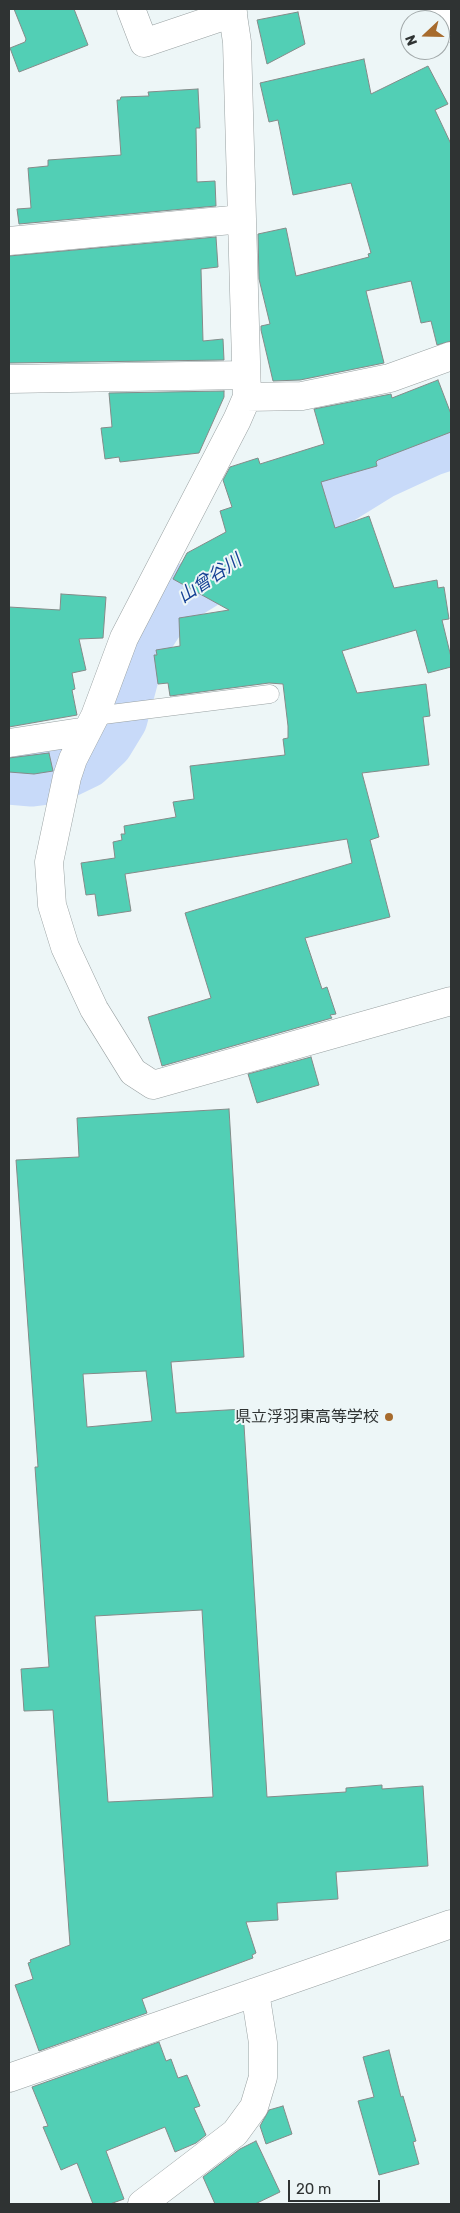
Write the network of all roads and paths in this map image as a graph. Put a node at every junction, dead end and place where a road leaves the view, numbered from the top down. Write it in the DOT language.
graph roads {
  1 [pos="131,9"];
  2 [pos="442,9"];
  3 [pos="233,11"];
  4 [pos="451,28"];
  5 [pos="242,219"];
  6 [pos="9,242"];
  7 [pos="451,356"];
  8 [pos="9,379"];
  9 [pos="246,386"];
  10 [pos="270,694"];
  11 [pos="106,718"];
  12 [pos="9,743"];
  13 [pos="451,1001"];
  14 [pos="451,1924"];
  15 [pos="255,1992"];
  16 [pos="9,2078"];
  17 [pos="142,2204"];
  1 -- 3 [label="street"];
  2 -- 4 [label="street"];
  3 -- 5 [label="street"];
  5 -- 6 [label="street"];
  5 -- 9 [label="street"];
  7 -- 9 [label="street"];
  8 -- 9 [label="street"];
  9 -- 11 [label="street"];
  10 -- 11 [label="lane"];
  11 -- 12 [label="street"];
  11 -- 13 [label="street"];
  14 -- 15 [label="street"];
  15 -- 16 [label="street"];
  15 -- 17 [label="street"];
}
